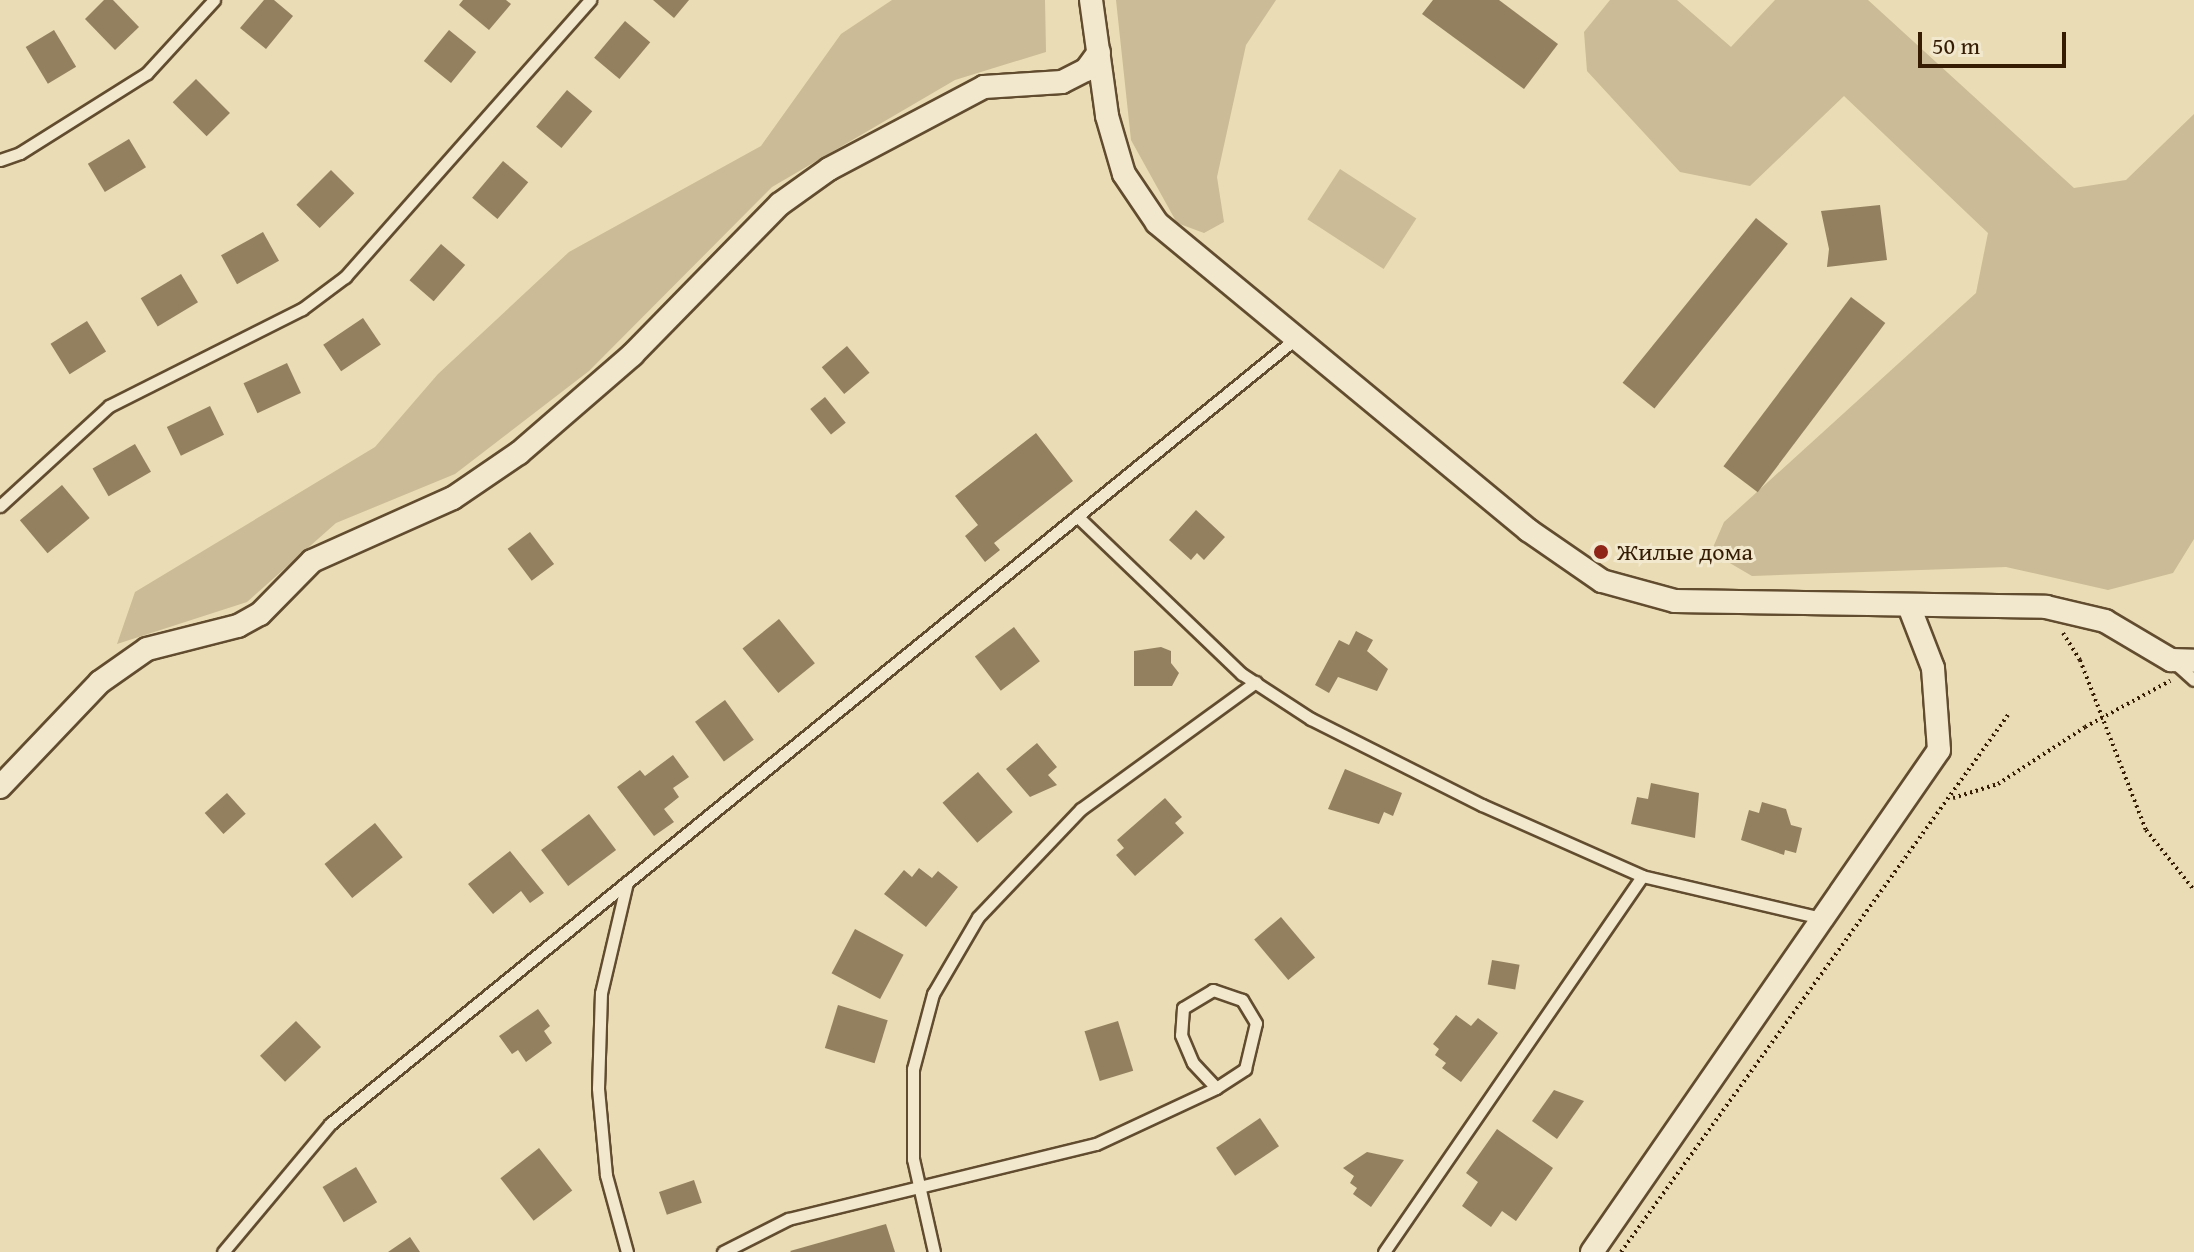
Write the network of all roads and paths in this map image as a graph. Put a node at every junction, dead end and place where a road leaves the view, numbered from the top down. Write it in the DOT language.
graph roads {
  1 [pos="214,0"];
  2 [pos="590,0"];
  3 [pos="1091,0"];
  4 [pos="1099,52"];
  5 [pos="0,160"];
  6 [pos="1296,338"];
  7 [pos="0,506"];
  8 [pos="1077,516"];
  9 [pos="1909,606"];
  10 [pos="2046,607"];
  11 [pos="2186,668"];
  12 [pos="1256,682"];
  13 [pos="2008,715"];
  14 [pos="2102,718"];
  15 [pos="0,787"];
  16 [pos="1952,798"];
  17 [pos="1642,876"];
  18 [pos="627,882"];
  19 [pos="2194,890"];
  20 [pos="1825,919"];
  21 [pos="1216,1088"];
  22 [pos="918,1183"];
  23 [pos="223,1252"];
  24 [pos="627,1252"];
  25 [pos="723,1252"];
  26 [pos="934,1252"];
  27 [pos="1384,1252"];
  28 [pos="1592,1252"];
  29 [pos="1621,1252"];
  1 -- 5 [label="lane"];
  2 -- 7 [label="lane"];
  3 -- 4 [label="street"];
  4 -- 6 [label="street"];
  4 -- 15 [label="street"];
  6 -- 8 [label="lane"];
  6 -- 9 [label="street"];
  8 -- 12 [label="lane"];
  8 -- 18 [label="lane"];
  9 -- 10 [label="street"];
  9 -- 20 [label="street"];
  10 -- 11 [label="street"];
  10 -- 14 [label="path"];
  11 -- 14 [label="path"];
  12 -- 17 [label="lane"];
  12 -- 22 [label="lane"];
  13 -- 16 [label="path"];
  14 -- 16 [label="path"];
  14 -- 19 [label="path"];
  16 -- 29 [label="path"];
  17 -- 20 [label="lane"];
  17 -- 27 [label="lane"];
  18 -- 23 [label="lane"];
  18 -- 24 [label="lane"];
  20 -- 28 [label="street"];
  21 -- 21 [label="lane"];
  21 -- 22 [label="lane"];
  22 -- 25 [label="lane"];
  22 -- 26 [label="lane"];
}
